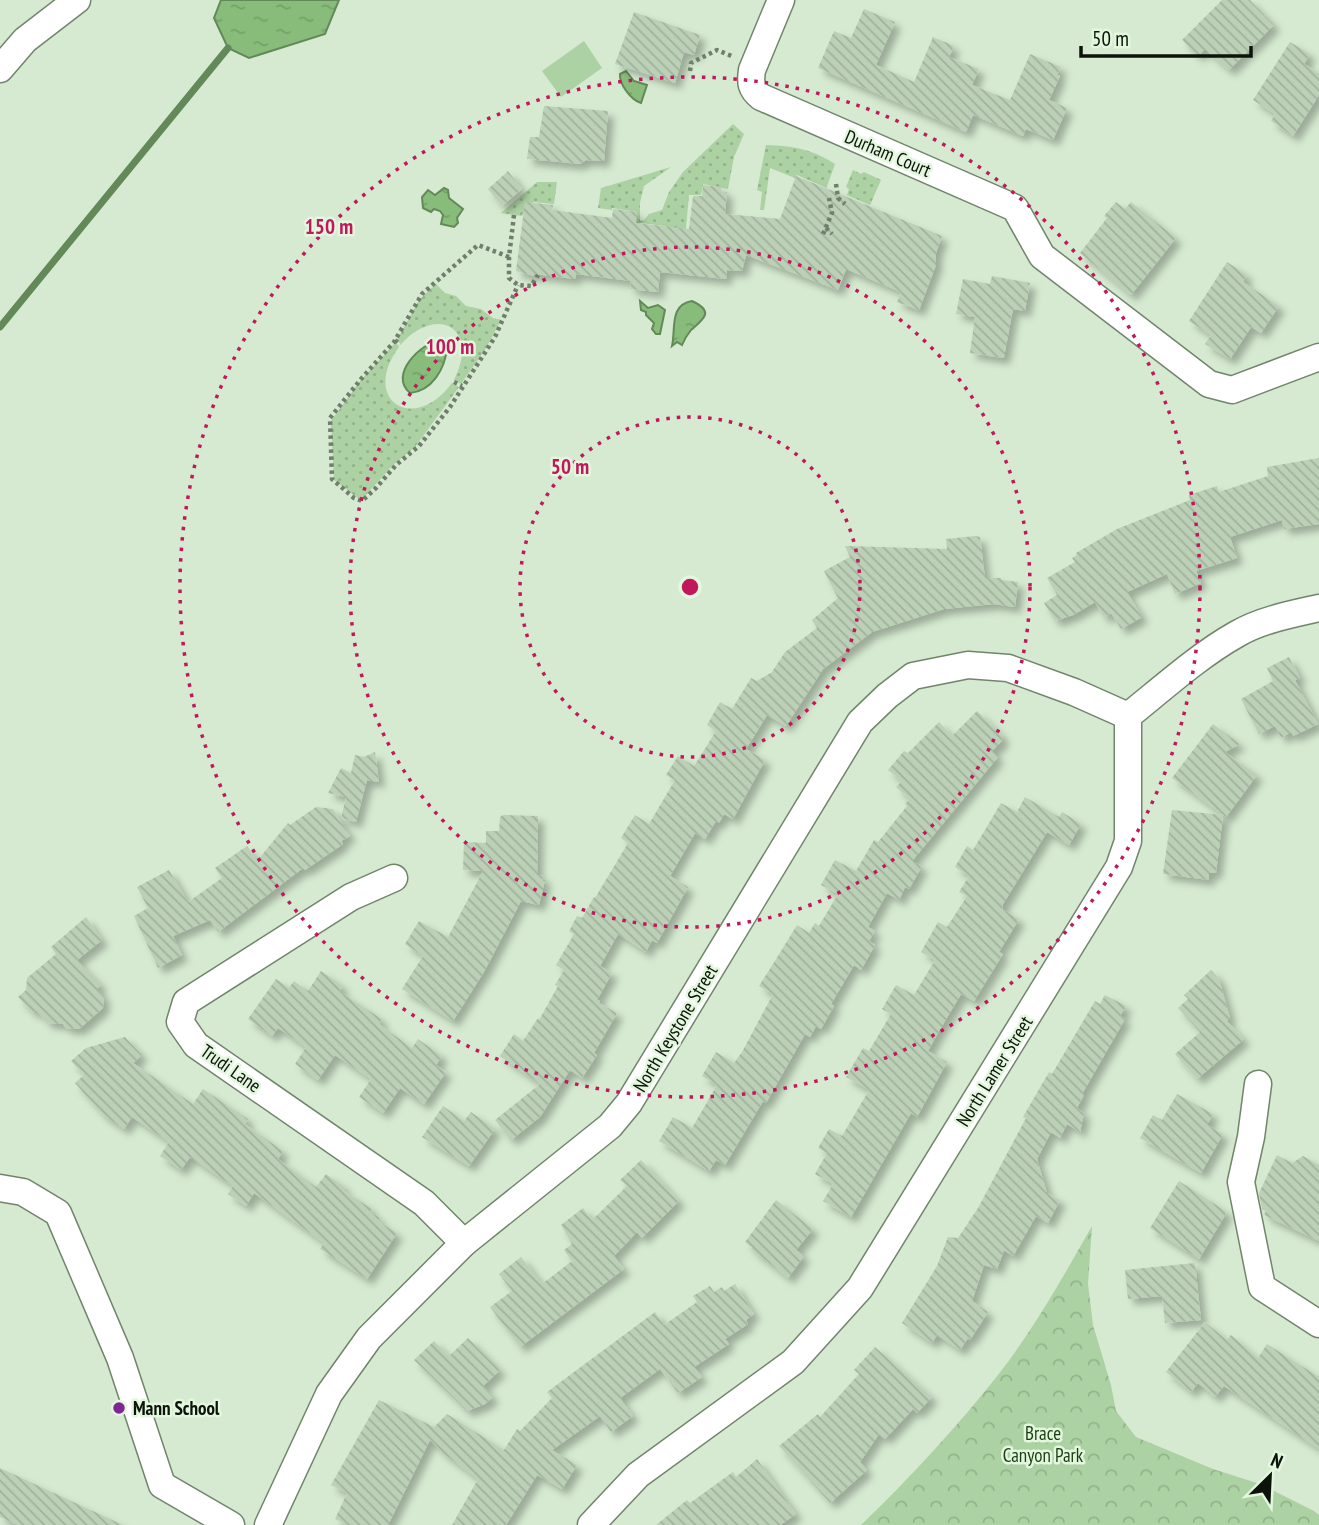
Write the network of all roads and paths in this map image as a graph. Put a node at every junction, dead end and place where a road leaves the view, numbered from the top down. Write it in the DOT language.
graph roads {
  1 [pos="78,0"];
  2 [pos="781,0"];
  3 [pos="756,62"];
  4 [pos="0,69"];
  5 [pos="690,71"];
  6 [pos="836,184"];
  7 [pos="829,198"];
  8 [pos="845,204"];
  9 [pos="514,215"];
  10 [pos="826,228"];
  11 [pos="823,234"];
  12 [pos="832,234"];
  13 [pos="509,257"];
  14 [pos="538,275"];
  15 [pos="518,285"];
  16 [pos="395,340"];
  17 [pos="400,345"];
  18 [pos="1319,357"];
  19 [pos="454,382"];
  20 [pos="462,386"];
  21 [pos="1319,608"];
  22 [pos="1128,716"];
  23 [pos="394,878"];
  24 [pos="1258,1084"];
  25 [pos="0,1188"];
  26 [pos="464,1243"];
  27 [pos="1319,1324"];
  28 [pos="230,1525"];
  29 [pos="268,1525"];
  30 [pos="592,1525"];
  1 -- 4 [label="street"];
  2 -- 3 [label="street"];
  3 -- 5 [label="path"];
  3 -- 18 [label="street, Durham Court"];
  6 -- 8 [label="path"];
  7 -- 10 [label="path"];
  9 -- 13 [label="path"];
  10 -- 11 [label="path"];
  10 -- 12 [label="path"];
  13 -- 15 [label="path"];
  13 -- 16 [label="path"];
  14 -- 15 [label="path"];
  15 -- 20 [label="path"];
  16 -- 17 [label="path"];
  16 -- 20 [label="path"];
  19 -- 20 [label="path"];
  21 -- 22 [label="street"];
  22 -- 26 [label="street, North Keystone Street"];
  22 -- 30 [label="street, North Lamer Street"];
  23 -- 26 [label="street, Trudi Lane"];
  24 -- 27 [label="street"];
  25 -- 28 [label="street"];
  26 -- 29 [label="street, North Keystone Street"];
}
